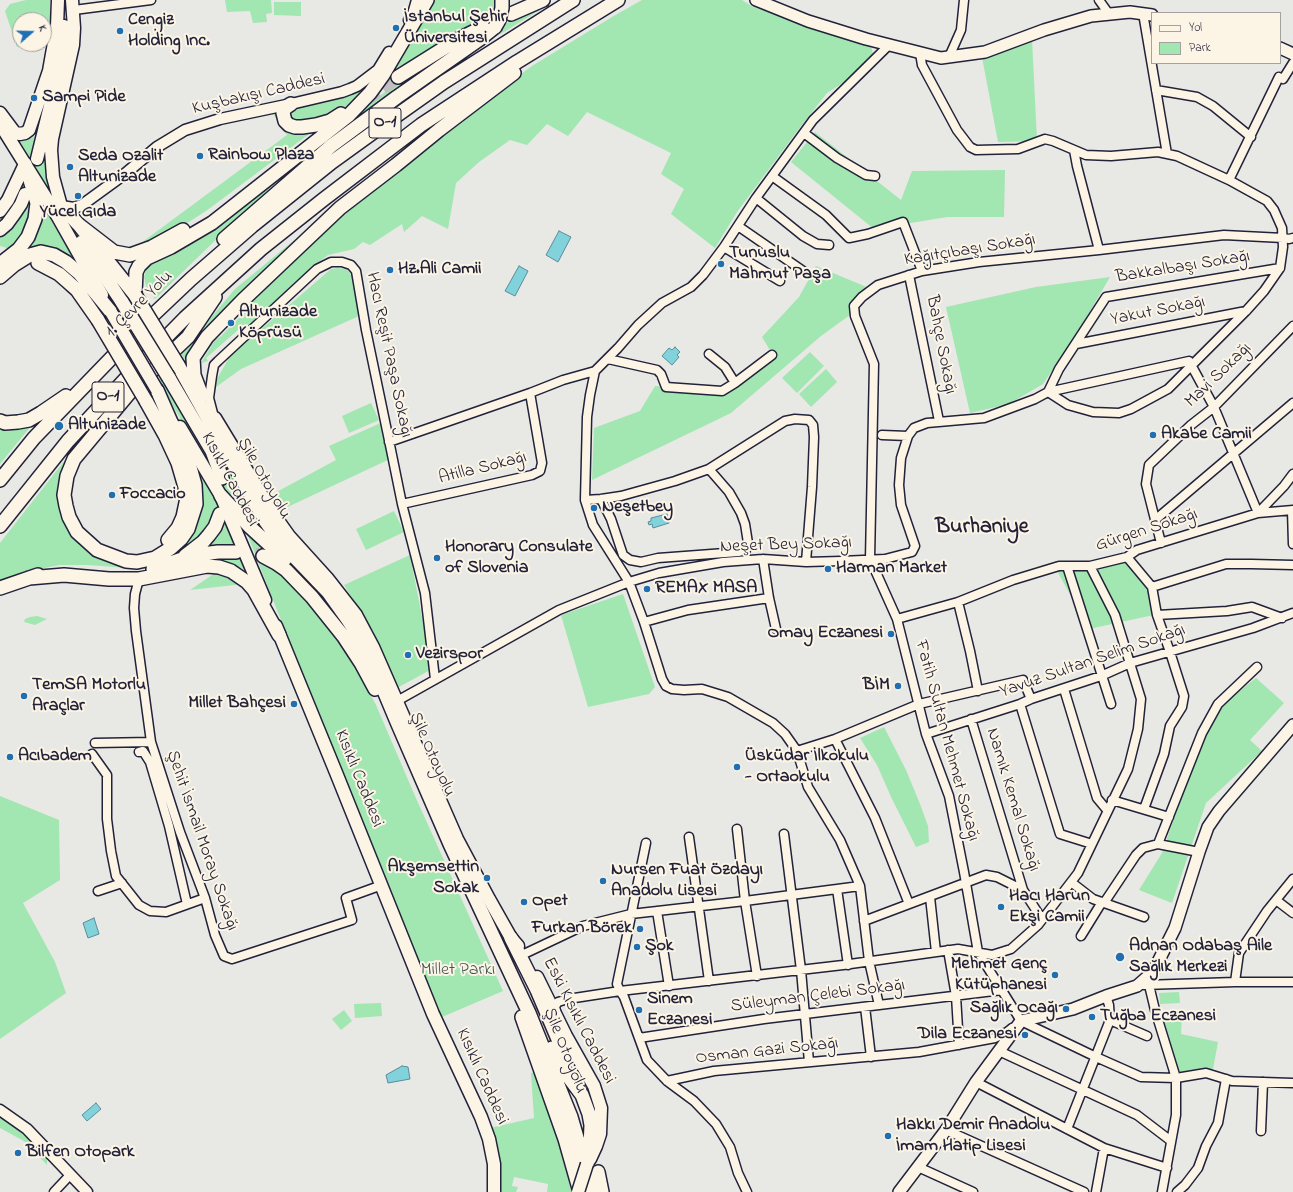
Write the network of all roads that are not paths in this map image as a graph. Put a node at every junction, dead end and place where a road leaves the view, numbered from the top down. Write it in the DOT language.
graph roads {
  1 [pos="58,0"];
  2 [pos="64,0"];
  3 [pos="151,0"];
  4 [pos="417,0"];
  5 [pos="427,0"];
  6 [pos="502,0"];
  7 [pos="543,0"];
  8 [pos="573,0"];
  9 [pos="618,0"];
  10 [pos="756,0"];
  11 [pos="964,0"];
  12 [pos="1099,0"];
  13 [pos="73,5"];
  14 [pos="511,14"];
  15 [pos="1109,14"];
  16 [pos="1148,14"];
  17 [pos="489,27"];
  18 [pos="551,41"];
  19 [pos="1151,42"];
  20 [pos="889,45"];
  21 [pos="1281,48"];
  22 [pos="920,53"];
  23 [pos="1293,54"];
  24 [pos="950,57"];
  25 [pos="1293,63"];
  26 [pos="1153,64"];
  27 [pos="398,77"];
  28 [pos="1156,90"];
  29 [pos="370,92"];
  30 [pos="290,104"];
  31 [pos="0,113"];
  32 [pos="0,124"];
  33 [pos="804,132"];
  34 [pos="1251,137"];
  35 [pos="310,138"];
  36 [pos="1074,150"];
  37 [pos="1167,154"];
  38 [pos="31,162"];
  39 [pos="772,176"];
  40 [pos="875,176"];
  41 [pos="1229,180"];
  42 [pos="25,194"];
  43 [pos="756,198"];
  44 [pos="61,206"];
  45 [pos="0,211"];
  46 [pos="79,225"];
  47 [pos="738,226"];
  48 [pos="0,230"];
  49 [pos="1283,238"];
  50 [pos="1293,238"];
  51 [pos="829,245"];
  52 [pos="724,247"];
  53 [pos="1099,250"];
  54 [pos="209,262"];
  55 [pos="38,263"];
  56 [pos="0,264"];
  57 [pos="1280,268"];
  58 [pos="922,271"];
  59 [pos="806,273"];
  60 [pos="909,274"];
  61 [pos="0,277"];
  62 [pos="227,279"];
  63 [pos="780,281"];
  64 [pos="135,295"];
  65 [pos="1246,311"];
  66 [pos="112,312"];
  67 [pos="1293,326"];
  68 [pos="1076,344"];
  69 [pos="709,354"];
  70 [pos="772,355"];
  71 [pos="608,359"];
  72 [pos="178,365"];
  73 [pos="1192,365"];
  74 [pos="595,371"];
  75 [pos="96,373"];
  76 [pos="735,384"];
  77 [pos="158,390"];
  78 [pos="1048,392"];
  79 [pos="530,393"];
  80 [pos="203,398"];
  81 [pos="1293,403"];
  82 [pos="1214,407"];
  83 [pos="214,417"];
  84 [pos="0,421"];
  85 [pos="939,421"];
  86 [pos="882,435"];
  87 [pos="908,436"];
  88 [pos="389,442"];
  89 [pos="1234,454"];
  90 [pos="709,469"];
  91 [pos="1293,474"];
  92 [pos="222,478"];
  93 [pos="0,480"];
  94 [pos="221,496"];
  95 [pos="601,499"];
  96 [pos="585,500"];
  97 [pos="402,504"];
  98 [pos="1293,510"];
  99 [pos="1258,513"];
  100 [pos="220,514"];
  101 [pos="1155,520"];
  102 [pos="0,526"];
  103 [pos="1162,543"];
  104 [pos="1293,544"];
  105 [pos="236,552"];
  106 [pos="263,556"];
  107 [pos="116,557"];
  108 [pos="1127,557"];
  109 [pos="763,559"];
  110 [pos="870,559"];
  111 [pos="173,562"];
  112 [pos="806,562"];
  113 [pos="1293,565"];
  114 [pos="1067,566"];
  115 [pos="1090,566"];
  116 [pos="29,578"];
  117 [pos="139,579"];
  118 [pos="629,582"];
  119 [pos="1152,587"];
  120 [pos="0,588"];
  121 [pos="769,598"];
  122 [pos="958,602"];
  123 [pos="1293,612"];
  124 [pos="1157,615"];
  125 [pos="1282,618"];
  126 [pos="897,619"];
  127 [pos="644,622"];
  128 [pos="776,629"];
  129 [pos="279,634"];
  130 [pos="1170,652"];
  131 [pos="1130,663"];
  132 [pos="1257,668"];
  133 [pos="1101,676"];
  134 [pos="435,679"];
  135 [pos="1064,689"];
  136 [pos="978,690"];
  137 [pos="377,692"];
  138 [pos="1031,700"];
  139 [pos="397,701"];
  140 [pos="919,704"];
  141 [pos="1020,704"];
  142 [pos="1111,704"];
  143 [pos="971,719"];
  144 [pos="1291,731"];
  145 [pos="926,734"];
  146 [pos="835,739"];
  147 [pos="151,742"];
  148 [pos="94,743"];
  149 [pos="797,751"];
  150 [pos="139,752"];
  151 [pos="92,754"];
  152 [pos="1112,800"];
  153 [pos="1144,809"];
  154 [pos="1107,810"];
  155 [pos="1169,817"];
  156 [pos="737,829"];
  157 [pos="784,834"];
  158 [pos="689,837"];
  159 [pos="646,843"];
  160 [pos="1092,844"];
  161 [pos="1158,844"];
  162 [pos="1199,852"];
  163 [pos="1293,879"];
  164 [pos="1071,882"];
  165 [pos="122,884"];
  166 [pos="382,884"];
  167 [pos="966,884"];
  168 [pos="860,886"];
  169 [pos="838,889"];
  170 [pos="1023,890"];
  171 [pos="98,891"];
  172 [pos="791,896"];
  173 [pos="930,897"];
  174 [pos="205,898"];
  175 [pos="477,900"];
  176 [pos="1276,900"];
  177 [pos="745,902"];
  178 [pos="1103,903"];
  179 [pos="187,904"];
  180 [pos="909,904"];
  181 [pos="699,907"];
  182 [pos="657,911"];
  183 [pos="1293,913"];
  184 [pos="631,914"];
  185 [pos="1144,917"];
  186 [pos="1042,919"];
  187 [pos="864,921"];
  188 [pos="1081,936"];
  189 [pos="512,938"];
  190 [pos="948,950"];
  191 [pos="936,952"];
  192 [pos="978,952"];
  193 [pos="524,954"];
  194 [pos="869,962"];
  195 [pos="848,964"];
  196 [pos="801,970"];
  197 [pos="757,976"];
  198 [pos="709,981"];
  199 [pos="1235,982"];
  200 [pos="1293,982"];
  201 [pos="669,986"];
  202 [pos="1143,986"];
  203 [pos="1002,990"];
  204 [pos="620,991"];
  205 [pos="956,996"];
  206 [pos="1106,996"];
  207 [pos="879,1005"];
  208 [pos="865,1007"];
  209 [pos="805,1014"];
  210 [pos="556,1017"];
  211 [pos="1020,1020"];
  212 [pos="1110,1020"];
  213 [pos="1147,1036"];
  214 [pos="639,1038"];
  215 [pos="959,1044"];
  216 [pos="999,1051"];
  217 [pos="871,1056"];
  218 [pos="1096,1057"];
  219 [pos="566,1058"];
  220 [pos="809,1062"];
  221 [pos="1176,1078"];
  222 [pos="1226,1079"];
  223 [pos="666,1081"];
  224 [pos="976,1082"];
  225 [pos="1263,1082"];
  226 [pos="1293,1083"];
  227 [pos="1082,1090"];
  228 [pos="0,1110"];
  229 [pos="1066,1129"];
  230 [pos="946,1130"];
  231 [pos="1261,1130"];
  232 [pos="1171,1141"];
  233 [pos="1104,1148"];
  234 [pos="588,1164"];
  235 [pos="918,1167"];
  236 [pos="1167,1168"];
  237 [pos="598,1172"];
  238 [pos="70,1175"];
  239 [pos="1066,1189"];
  240 [pos="54,1192"];
  241 [pos="87,1192"];
  242 [pos="494,1192"];
  243 [pos="579,1192"];
  244 [pos="593,1192"];
  245 [pos="602,1192"];
  246 [pos="747,1192"];
  247 [pos="899,1192"];
  248 [pos="973,1192"];
  249 [pos="1084,1192"];
  250 [pos="1096,1192"];
  251 [pos="1162,1192"];
  252 [pos="1177,1192"];
  1 -- 31 [label="main road"];
  2 -- 38 [label="main road"];
  3 -- 13 [label="street"];
  4 -- 30 [label="street, Kuşbakışı Caddesi"];
  5 -- 29 [label="highway"];
  6 -- 17 [label="highway, bridge"];
  7 -- 14 [label="highway"];
  8 -- 54 [label="highway, O-1"];
  9 -- 18 [label="highway, O-1"];
  10 -- 20 [label="main road"];
  11 -- 24 [label="street"];
  12 -- 15 [label="street"];
  13 -- 44 [label="main road"];
  15 -- 16 [label="main road"];
  15 -- 24 [label="main road"];
  16 -- 19 [label="street"];
  17 -- 27 [label="highway"];
  17 -- 54 [label="highway"];
  18 -- 62 [label="highway, O-1"];
  18 -- 80 [label="highway"];
  20 -- 22 [label="main road"];
  20 -- 33 [label="street"];
  21 -- 23 [label="main road"];
  22 -- 24 [label="main road"];
  22 -- 36 [label="street"];
  25 -- 34 [label="street"];
  26 -- 28 [label="street"];
  28 -- 34 [label="street"];
  28 -- 37 [label="street"];
  29 -- 30 [label="highway"];
  29 -- 64 [label="highway"];
  30 -- 44 [label="street, Kuşbakışı Caddesi"];
  32 -- 38 [label="main road"];
  33 -- 39 [label="street"];
  33 -- 40 [label="street"];
  34 -- 41 [label="street"];
  35 -- 46 [label="highway"];
  36 -- 37 [label="street"];
  36 -- 53 [label="street"];
  37 -- 41 [label="street"];
  38 -- 45 [label="main road"];
  38 -- 56 [label="highway"];
  38 -- 66 [label="main road"];
  39 -- 43 [label="street"];
  39 -- 58 [label="street"];
  41 -- 49 [label="street"];
  42 -- 48 [label="main road"];
  43 -- 47 [label="street"];
  43 -- 51 [label="street"];
  44 -- 46 [label="highway"];
  44 -- 92 [label="highway, bridge"];
  46 -- 64 [label="highway"];
  47 -- 52 [label="street"];
  47 -- 59 [label="street"];
  49 -- 50 [label="street, Kağıtçıbaşı Sokağı"];
  49 -- 53 [label="street, Kağıtçıbaşı Sokağı"];
  49 -- 57 [label="street"];
  52 -- 63 [label="street"];
  52 -- 71 [label="street"];
  53 -- 58 [label="street, Kağıtçıbaşı Sokağı"];
  54 -- 75 [label="highway, 1. Çevre Yolu / O-1"];
  55 -- 107 [label="highway, bridge"];
  57 -- 65 [label="street"];
  57 -- 68 [label="street, Bakkalbaşı Sokağı"];
  58 -- 60 [label="street, Kağıtçıbaşı Sokağı"];
  60 -- 85 [label="street, Bahçe Sokağı"];
  60 -- 110 [label="street, Kağıtçıbaşı Sokağı"];
  61 -- 66 [label="highway"];
  62 -- 102 [label="highway, O-1"];
  62 -- 107 [label="highway"];
  64 -- 72 [label="highway, bridge"];
  65 -- 68 [label="street, Yakut Sokağı"];
  65 -- 73 [label="street"];
  66 -- 77 [label="main road, bridge"];
  67 -- 82 [label="street, Mavi Sokağı"];
  68 -- 78 [label="street, Bakkalbaşı Sokağı"];
  69 -- 76 [label="street"];
  70 -- 76 [label="street"];
  71 -- 74 [label="street"];
  71 -- 76 [label="street"];
  72 -- 80 [label="main road, Eski Kısıklı Caddesi"];
  72 -- 175 [label="highway, Şile Otoyolu"];
  73 -- 78 [label="street"];
  73 -- 78 [label="street"];
  73 -- 82 [label="street"];
  74 -- 79 [label="street"];
  74 -- 96 [label="street"];
  75 -- 84 [label="highway"];
  75 -- 93 [label="highway, O-1"];
  77 -- 94 [label="main road, Kısıklı Caddesi"];
  77 -- 107 [label="highway"];
  78 -- 85 [label="street"];
  79 -- 88 [label="street"];
  79 -- 97 [label="street, Atilla Sokağı"];
  80 -- 83 [label="main road, Eski Kısıklı Caddesi"];
  81 -- 89 [label="street"];
  82 -- 89 [label="street"];
  82 -- 101 [label="street, Mavi Sokağı"];
  83 -- 88 [label="street, Hacı Reşit Paşa Sokağı"];
  83 -- 139 [label="main road, Eski Kısıklı Caddesi"];
  85 -- 87 [label="street"];
  86 -- 87 [label="street"];
  87 -- 110 [label="street, Neşet Bey Sokağı"];
  88 -- 97 [label="street, Hacı Reşit Paşa Sokağı"];
  89 -- 99 [label="street"];
  89 -- 101 [label="street"];
  90 -- 95 [label="street"];
  90 -- 95 [label="street"];
  90 -- 112 [label="street"];
  91 -- 99 [label="street"];
  94 -- 129 [label="main road, Kısıklı Caddesi"];
  94 -- 137 [label="highway, Şile Otoyolu"];
  95 -- 96 [label="street"];
  96 -- 118 [label="street"];
  97 -- 134 [label="street, Hacı Reşit Paşa Sokağı"];
  98 -- 99 [label="street, Gürgen Sokağı"];
  98 -- 104 [label="street"];
  99 -- 103 [label="street, Gürgen Sokağı"];
  100 -- 111 [label="highway"];
  101 -- 103 [label="street"];
  103 -- 108 [label="street, Gürgen Sokağı"];
  105 -- 111 [label="highway"];
  106 -- 137 [label="highway"];
  108 -- 115 [label="street, Gürgen Sokağı"];
  108 -- 119 [label="street"];
  109 -- 112 [label="street, Neşet Bey Sokağı"];
  109 -- 118 [label="street, Neşet Bey Sokağı"];
  109 -- 121 [label="street"];
  110 -- 112 [label="street, Neşet Bey Sokağı"];
  110 -- 126 [label="street, Fatih Sultan Mehmet Sokağı"];
  111 -- 116 [label="highway"];
  113 -- 119 [label="street"];
  114 -- 115 [label="street, Gürgen Sokağı"];
  114 -- 122 [label="street, Gürgen Sokağı"];
  114 -- 133 [label="street"];
  115 -- 131 [label="street"];
  116 -- 117 [label="highway"];
  116 -- 120 [label="highway"];
  117 -- 129 [label="highway"];
  117 -- 147 [label="street, Şehit İsmail Moray Sokağı"];
  118 -- 127 [label="street"];
  118 -- 134 [label="street, Neşet Bey Sokağı"];
  119 -- 124 [label="street"];
  121 -- 127 [label="street"];
  121 -- 128 [label="street"];
  122 -- 126 [label="street, Gürgen Sokağı"];
  122 -- 136 [label="street"];
  123 -- 125 [label="street, Yavuz Sultan Selim Sokağı"];
  124 -- 125 [label="street"];
  124 -- 130 [label="street"];
  125 -- 130 [label="street, Yavuz Sultan Selim Sokağı"];
  126 -- 140 [label="street, Fatih Sultan Mehmet Sokağı"];
  127 -- 149 [label="street"];
  129 -- 166 [label="main road, Kısıklı Caddesi"];
  130 -- 131 [label="street, Yavuz Sultan Selim Sokağı"];
  130 -- 153 [label="street"];
  131 -- 133 [label="street, Yavuz Sultan Selim Sokağı"];
  131 -- 152 [label="street"];
  132 -- 155 [label="street"];
  133 -- 135 [label="street, Yavuz Sultan Selim Sokağı"];
  133 -- 142 [label="street"];
  134 -- 139 [label="street, Neşet Bey Sokağı"];
  135 -- 138 [label="street, Yavuz Sultan Selim Sokağı"];
  135 -- 154 [label="street"];
  136 -- 138 [label="street"];
  136 -- 140 [label="street"];
  137 -- 243 [label="highway, Şile Otoyolu"];
  138 -- 141 [label="street, Yavuz Sultan Selim Sokağı"];
  139 -- 189 [label="main road, Eski Kısıklı Caddesi"];
  140 -- 145 [label="street, Fatih Sultan Mehmet Sokağı"];
  140 -- 146 [label="street"];
  141 -- 143 [label="street, Yavuz Sultan Selim Sokağı"];
  141 -- 160 [label="street"];
  143 -- 145 [label="street, Yavuz Sultan Selim Sokağı"];
  143 -- 170 [label="street, Namık Kemal Sokağı"];
  144 -- 162 [label="main road"];
  145 -- 167 [label="street, Fatih Sultan Mehmet Sokağı"];
  146 -- 149 [label="street"];
  146 -- 180 [label="street"];
  147 -- 148 [label="street, Şehit İsmail Moray Sokağı"];
  147 -- 174 [label="street, Şehit İsmail Moray Sokağı"];
  149 -- 168 [label="street"];
  150 -- 179 [label="street"];
  151 -- 165 [label="street"];
  152 -- 153 [label="street"];
  152 -- 154 [label="street"];
  153 -- 155 [label="street"];
  154 -- 160 [label="street"];
  155 -- 161 [label="street"];
  156 -- 177 [label="street"];
  157 -- 172 [label="street"];
  158 -- 181 [label="street"];
  159 -- 184 [label="street"];
  160 -- 164 [label="street"];
  161 -- 162 [label="street"];
  161 -- 178 [label="street"];
  162 -- 202 [label="main road"];
  163 -- 176 [label="street"];
  164 -- 178 [label="street"];
  164 -- 186 [label="street"];
  165 -- 171 [label="street"];
  165 -- 179 [label="street"];
  166 -- 174 [label="street, Şehit İsmail Moray Sokağı"];
  166 -- 242 [label="main road, Kısıklı Caddesi"];
  167 -- 170 [label="street"];
  167 -- 173 [label="street"];
  167 -- 192 [label="street, Fatih Sultan Mehmet Sokağı"];
  168 -- 169 [label="street"];
  168 -- 187 [label="street"];
  169 -- 172 [label="street"];
  169 -- 195 [label="street"];
  170 -- 186 [label="street"];
  172 -- 177 [label="street"];
  172 -- 196 [label="street"];
  173 -- 180 [label="street"];
  173 -- 191 [label="street"];
  174 -- 179 [label="street"];
  175 -- 234 [label="highway"];
  175 -- 244 [label="highway, Şile Otoyolu"];
  176 -- 183 [label="street"];
  176 -- 199 [label="street"];
  177 -- 181 [label="street"];
  177 -- 197 [label="street"];
  178 -- 185 [label="street"];
  178 -- 188 [label="street"];
  180 -- 187 [label="street"];
  181 -- 182 [label="street"];
  181 -- 198 [label="street"];
  182 -- 184 [label="street"];
  182 -- 201 [label="street"];
  184 -- 193 [label="street"];
  184 -- 204 [label="street"];
  186 -- 192 [label="street"];
  187 -- 194 [label="street"];
  189 -- 193 [label="main road, Eski Kısıklı Caddesi"];
  189 -- 219 [label="highway"];
  190 -- 191 [label="street"];
  190 -- 192 [label="street"];
  190 -- 205 [label="street"];
  191 -- 194 [label="street"];
  192 -- 203 [label="street, Fatih Sultan Mehmet Sokağı"];
  193 -- 210 [label="main road, Eski Kısıklı Caddesi"];
  194 -- 195 [label="street"];
  194 -- 207 [label="street"];
  195 -- 196 [label="street"];
  196 -- 197 [label="street"];
  196 -- 209 [label="street"];
  197 -- 198 [label="street"];
  198 -- 201 [label="street"];
  199 -- 200 [label="street"];
  199 -- 202 [label="street"];
  201 -- 204 [label="street"];
  202 -- 206 [label="main road"];
  202 -- 221 [label="street"];
  203 -- 205 [label="street, Süleyman Çelebi Sokağı"];
  203 -- 211 [label="street, Fatih Sultan Mehmet Sokağı"];
  204 -- 210 [label="street"];
  204 -- 214 [label="street"];
  205 -- 207 [label="street, Süleyman Çelebi Sokağı"];
  205 -- 215 [label="street"];
  206 -- 211 [label="main road"];
  206 -- 212 [label="street"];
  207 -- 208 [label="street, Süleyman Çelebi Sokağı"];
  208 -- 209 [label="street, Süleyman Çelebi Sokağı"];
  208 -- 217 [label="street"];
  209 -- 214 [label="street, Süleyman Çelebi Sokağı"];
  209 -- 220 [label="street"];
  210 -- 234 [label="main road, Eski Kısıklı Caddesi"];
  211 -- 215 [label="street, Osman Gazi Sokağı"];
  211 -- 216 [label="main road"];
  211 -- 218 [label="street"];
  212 -- 213 [label="street"];
  212 -- 218 [label="street"];
  214 -- 223 [label="street"];
  215 -- 217 [label="street, Osman Gazi Sokağı"];
  216 -- 224 [label="main road"];
  216 -- 227 [label="street"];
  217 -- 220 [label="street, Osman Gazi Sokağı"];
  218 -- 221 [label="street"];
  218 -- 227 [label="street"];
  220 -- 223 [label="street, Osman Gazi Sokağı"];
  221 -- 222 [label="street"];
  221 -- 232 [label="street"];
  222 -- 225 [label="street"];
  222 -- 252 [label="street"];
  223 -- 246 [label="street"];
  224 -- 229 [label="street"];
  224 -- 230 [label="main road"];
  225 -- 226 [label="street"];
  225 -- 231 [label="street"];
  227 -- 229 [label="street"];
  227 -- 232 [label="street"];
  228 -- 238 [label="street"];
  229 -- 233 [label="street"];
  230 -- 235 [label="main road"];
  230 -- 239 [label="street"];
  232 -- 236 [label="street"];
  233 -- 236 [label="street"];
  233 -- 250 [label="street"];
  234 -- 243 [label="main road, Eski Kısıklı Caddesi, bridge"];
  235 -- 247 [label="main road"];
  235 -- 248 [label="street"];
  236 -- 251 [label="street"];
  237 -- 245 [label="highway"];
  238 -- 240 [label="street"];
  238 -- 241 [label="street"];
  239 -- 249 [label="street"];
}
